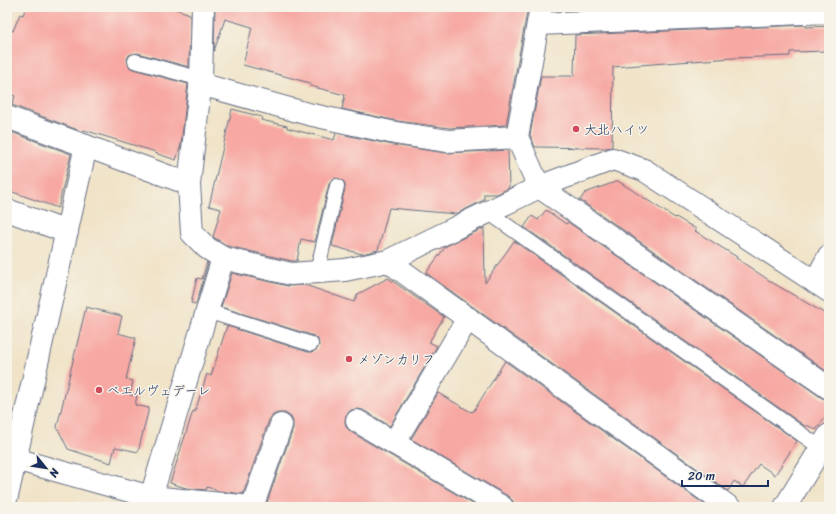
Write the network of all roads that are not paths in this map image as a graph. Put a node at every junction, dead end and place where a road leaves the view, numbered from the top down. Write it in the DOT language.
graph roads {
  1 [pos="204,7"];
  2 [pos="799,10"];
  3 [pos="829,12"];
  4 [pos="540,15"];
  5 [pos="136,61"];
  6 [pos="201,82"];
  7 [pos="7,117"];
  8 [pos="517,137"];
  9 [pos="86,146"];
  10 [pos="189,184"];
  11 [pos="337,186"];
  12 [pos="539,187"];
  13 [pos="7,210"];
  14 [pos="488,212"];
  15 [pos="67,232"];
  16 [pos="829,256"];
  17 [pos="223,258"];
  18 [pos="388,261"];
  19 [pos="317,272"];
  20 [pos="822,287"];
  21 [pos="207,311"];
  22 [pos="468,318"];
  23 [pos="311,344"];
  24 [pos="829,388"];
  25 [pos="356,421"];
  26 [pos="281,425"];
  27 [pos="825,442"];
  28 [pos="394,443"];
  29 [pos="15,459"];
  30 [pos="7,496"];
  31 [pos="151,497"];
  32 [pos="196,504"];
  33 [pos="253,507"];
  34 [pos="502,507"];
  35 [pos="729,507"];
  36 [pos="785,507"];
  1 -- 6 [label="street"];
  2 -- 3 [label="street"];
  2 -- 4 [label="street"];
  4 -- 8 [label="street"];
  5 -- 6 [label="lane"];
  6 -- 8 [label="street"];
  6 -- 10 [label="street"];
  7 -- 9 [label="street"];
  8 -- 12 [label="street"];
  9 -- 10 [label="street"];
  9 -- 15 [label="street"];
  10 -- 17 [label="street"];
  11 -- 19 [label="lane"];
  12 -- 14 [label="street"];
  12 -- 20 [label="street"];
  12 -- 24 [label="street"];
  13 -- 15 [label="street"];
  14 -- 18 [label="street"];
  14 -- 27 [label="lane"];
  15 -- 29 [label="street"];
  16 -- 20 [label="street"];
  17 -- 19 [label="street"];
  17 -- 21 [label="street"];
  18 -- 19 [label="street"];
  18 -- 22 [label="street"];
  21 -- 23 [label="lane"];
  21 -- 31 [label="street"];
  22 -- 28 [label="street"];
  22 -- 35 [label="street"];
  25 -- 28 [label="street"];
  26 -- 33 [label="street"];
  27 -- 36 [label="street"];
  28 -- 34 [label="street"];
  29 -- 30 [label="street"];
  29 -- 31 [label="street"];
  31 -- 32 [label="street"];
  32 -- 33 [label="street"];
}
